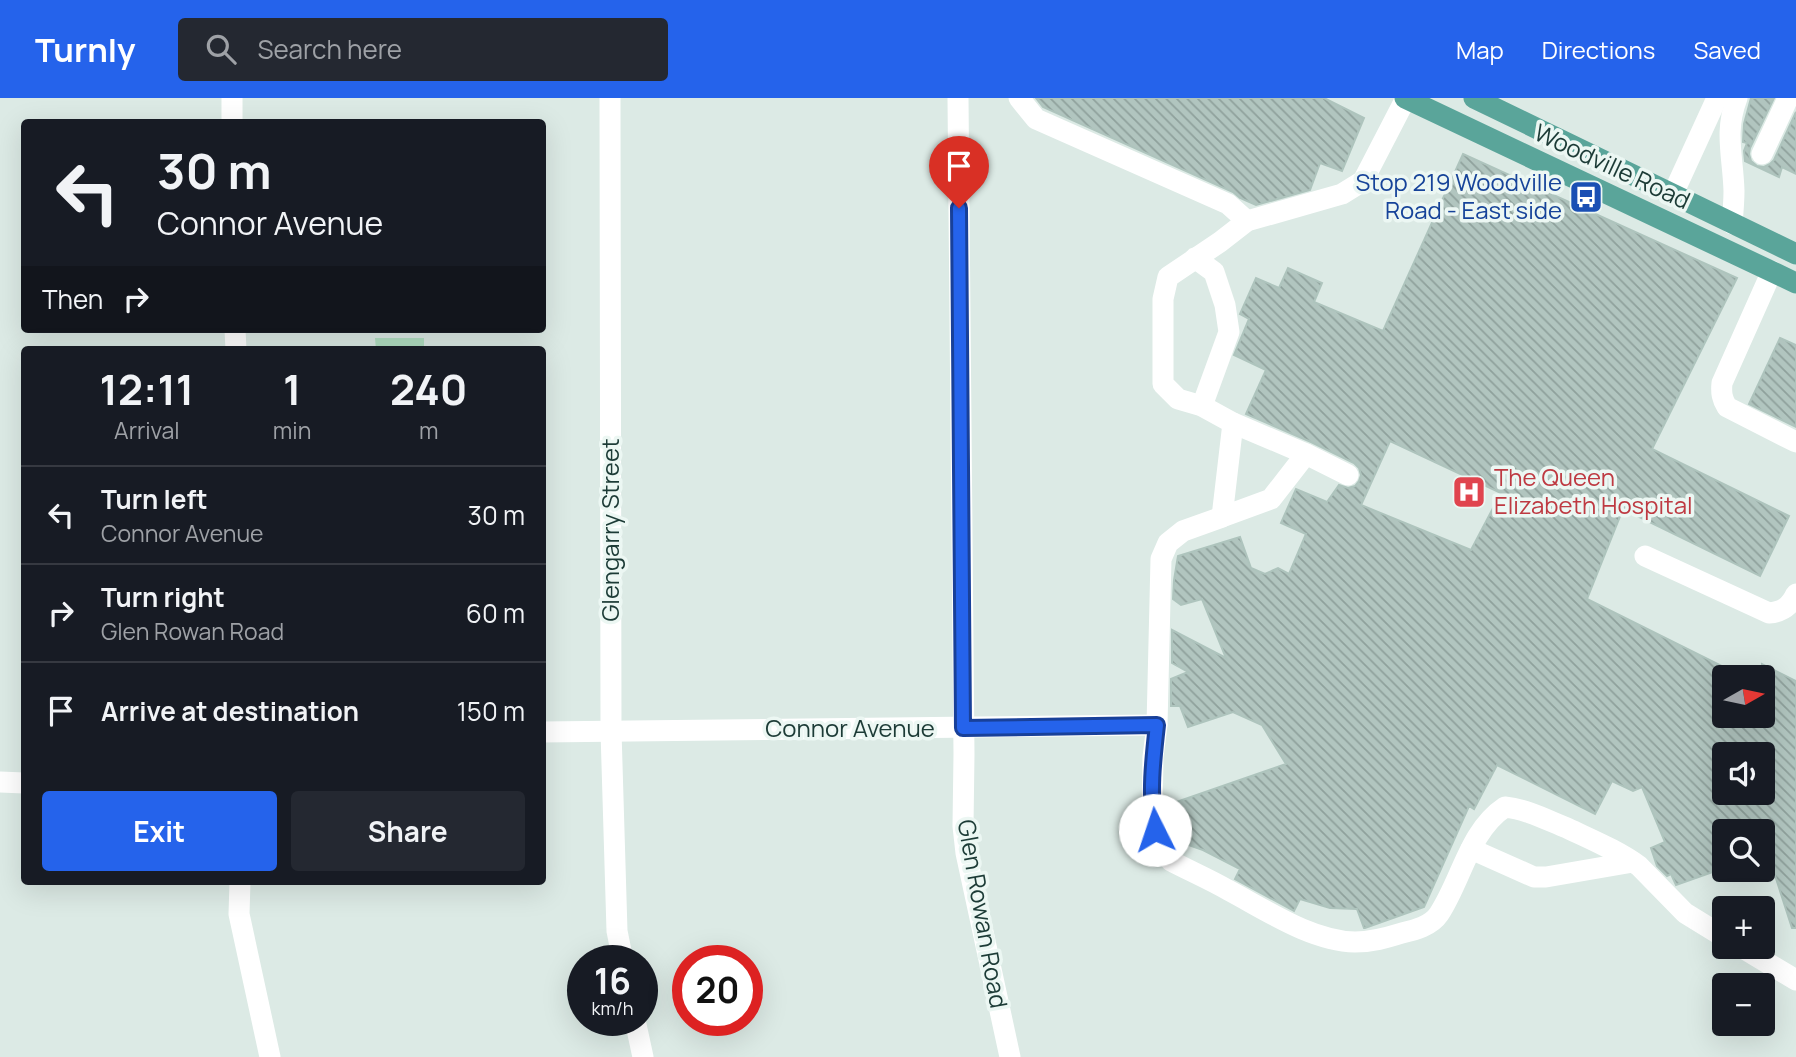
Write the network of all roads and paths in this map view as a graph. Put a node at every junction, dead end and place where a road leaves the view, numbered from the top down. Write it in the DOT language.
graph roads {
  1 [pos="232,98"];
  2 [pos="610,98"];
  3 [pos="958,98"];
  4 [pos="1019,98"];
  5 [pos="1406,98"];
  6 [pos="1474,98"];
  7 [pos="1717,98"];
  8 [pos="1737,98"];
  9 [pos="1788,98"];
  10 [pos="232,119"];
  11 [pos="1762,154"];
  12 [pos="1673,194"];
  13 [pos="1247,221"];
  14 [pos="1732,224"];
  15 [pos="1796,254"];
  16 [pos="1195,258"];
  17 [pos="1772,271"];
  18 [pos="1796,283"];
  19 [pos="1202,406"];
  20 [pos="1233,424"];
  21 [pos="1796,442"];
  22 [pos="1307,454"];
  23 [pos="1348,475"];
  24 [pos="1222,517"];
  25 [pos="1645,556"];
  26 [pos="1796,594"];
  27 [pos="1157,725"];
  28 [pos="963,728"];
  29 [pos="611,731"];
  30 [pos="546,732"];
  31 [pos="0,782"];
  32 [pos="21,783"];
  33 [pos="1471,849"];
  34 [pos="1633,862"];
  35 [pos="240,885"];
  36 [pos="1712,930"];
  37 [pos="620,945"];
  38 [pos="1761,959"];
  39 [pos="1796,980"];
  40 [pos="638,1036"];
  41 [pos="270,1057"];
  42 [pos="643,1057"];
  43 [pos="1010,1057"];
  1 -- 10 [label="street"];
  2 -- 29 [label="street, Glengarry Street"];
  3 -- 28 [label="street, Glen Rowan Road"];
  4 -- 13 [label="street"];
  5 -- 13 [label="street"];
  5 -- 17 [label="main road, Woodville Road"];
  6 -- 12 [label="main road, Woodville Road"];
  7 -- 12 [label="street"];
  8 -- 14 [label="street"];
  9 -- 11 [label="street"];
  12 -- 14 [label="main road, Woodville Road"];
  13 -- 16 [label="street"];
  14 -- 15 [label="main road, Woodville Road"];
  16 -- 19 [label="street"];
  16 -- 19 [label="street"];
  17 -- 18 [label="main road, Woodville Road"];
  17 -- 21 [label="street"];
  19 -- 20 [label="street"];
  20 -- 22 [label="street"];
  20 -- 24 [label="street"];
  22 -- 23 [label="street"];
  22 -- 24 [label="street"];
  24 -- 27 [label="street"];
  25 -- 26 [label="street"];
  27 -- 28 [label="street, Connor Avenue"];
  27 -- 33 [label="street"];
  28 -- 29 [label="street, Connor Avenue"];
  28 -- 43 [label="street, Glen Rowan Road"];
  29 -- 30 [label="street, Connor Avenue"];
  29 -- 37 [label="street, Glengarry Street"];
  31 -- 32 [label="street"];
  33 -- 34 [label="street"];
  33 -- 34 [label="street"];
  34 -- 36 [label="street"];
  35 -- 41 [label="street"];
  38 -- 39 [label="street"];
  40 -- 42 [label="street"];
}
